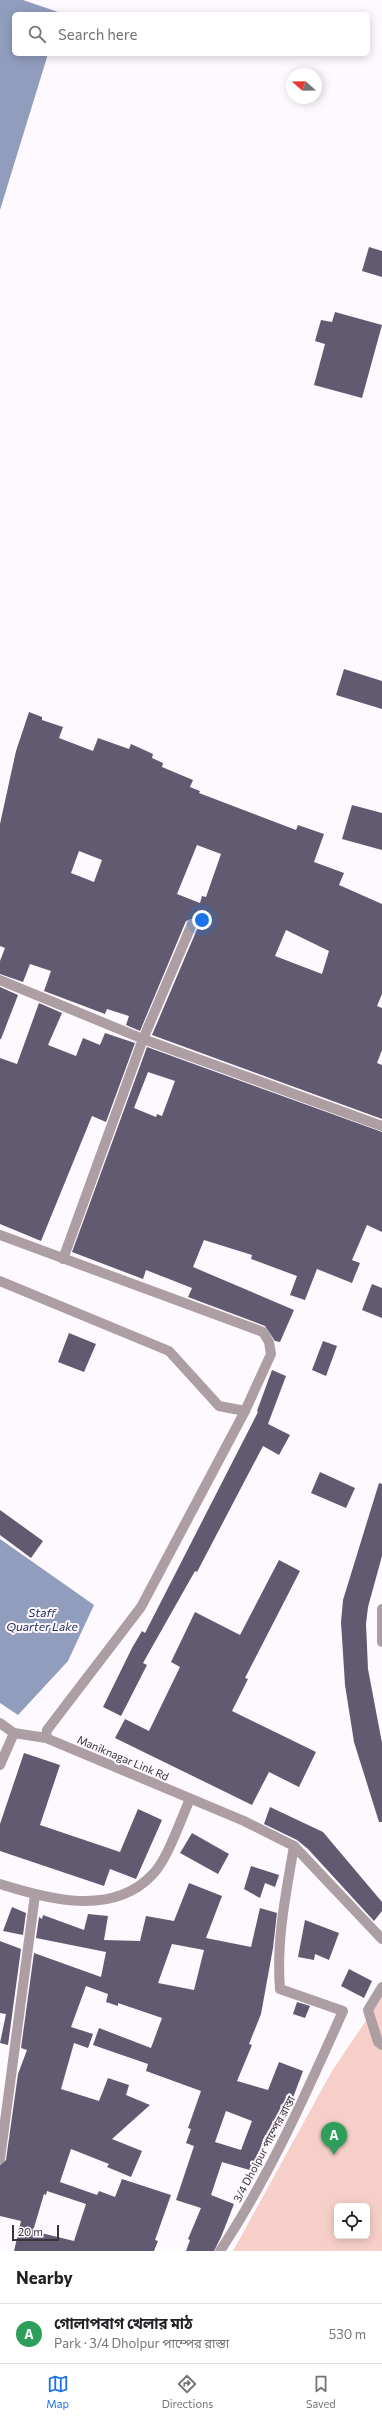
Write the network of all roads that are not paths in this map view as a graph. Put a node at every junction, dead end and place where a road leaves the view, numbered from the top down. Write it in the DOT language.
graph roads {
  1 [pos="192,924"];
  2 [pos="0,980"];
  3 [pos="143,1039"];
  4 [pos="382,1126"];
  5 [pos="0,1235"];
  6 [pos="63,1259"];
  7 [pos="0,1281"];
  8 [pos="246,1411"];
  9 [pos="382,1609"];
  10 [pos="382,1642"];
  11 [pos="0,1723"];
  12 [pos="14,1733"];
  13 [pos="46,1738"];
  14 [pos="0,1765"];
  15 [pos="190,1799"];
  16 [pos="294,1846"];
  17 [pos="0,1884"];
  18 [pos="35,1895"];
  19 [pos="382,1939"];
  20 [pos="382,1987"];
  21 [pos="382,2045"];
  22 [pos="0,2159"];
  23 [pos="220,2251"];
  1 -- 3 [label="street"];
  2 -- 3 [label="street"];
  3 -- 4 [label="street"];
  3 -- 6 [label="street"];
  5 -- 6 [label="street"];
  6 -- 8 [label="street"];
  7 -- 8 [label="street"];
  8 -- 13 [label="street"];
  9 -- 10 [label="street"];
  11 -- 12 [label="street"];
  12 -- 13 [label="street, Maniknagar Link Rd"];
  12 -- 14 [label="street"];
  13 -- 15 [label="street, Maniknagar Link Rd"];
  15 -- 16 [label="street, Maniknagar Link Rd"];
  15 -- 18 [label="street"];
  16 -- 19 [label="street, Maniknagar Link Rd"];
  16 -- 23 [label="street, 3/4 Dholpur পাম্পের রাস্তা"];
  17 -- 18 [label="street"];
  18 -- 22 [label="street"];
  20 -- 21 [label="street"];
}
